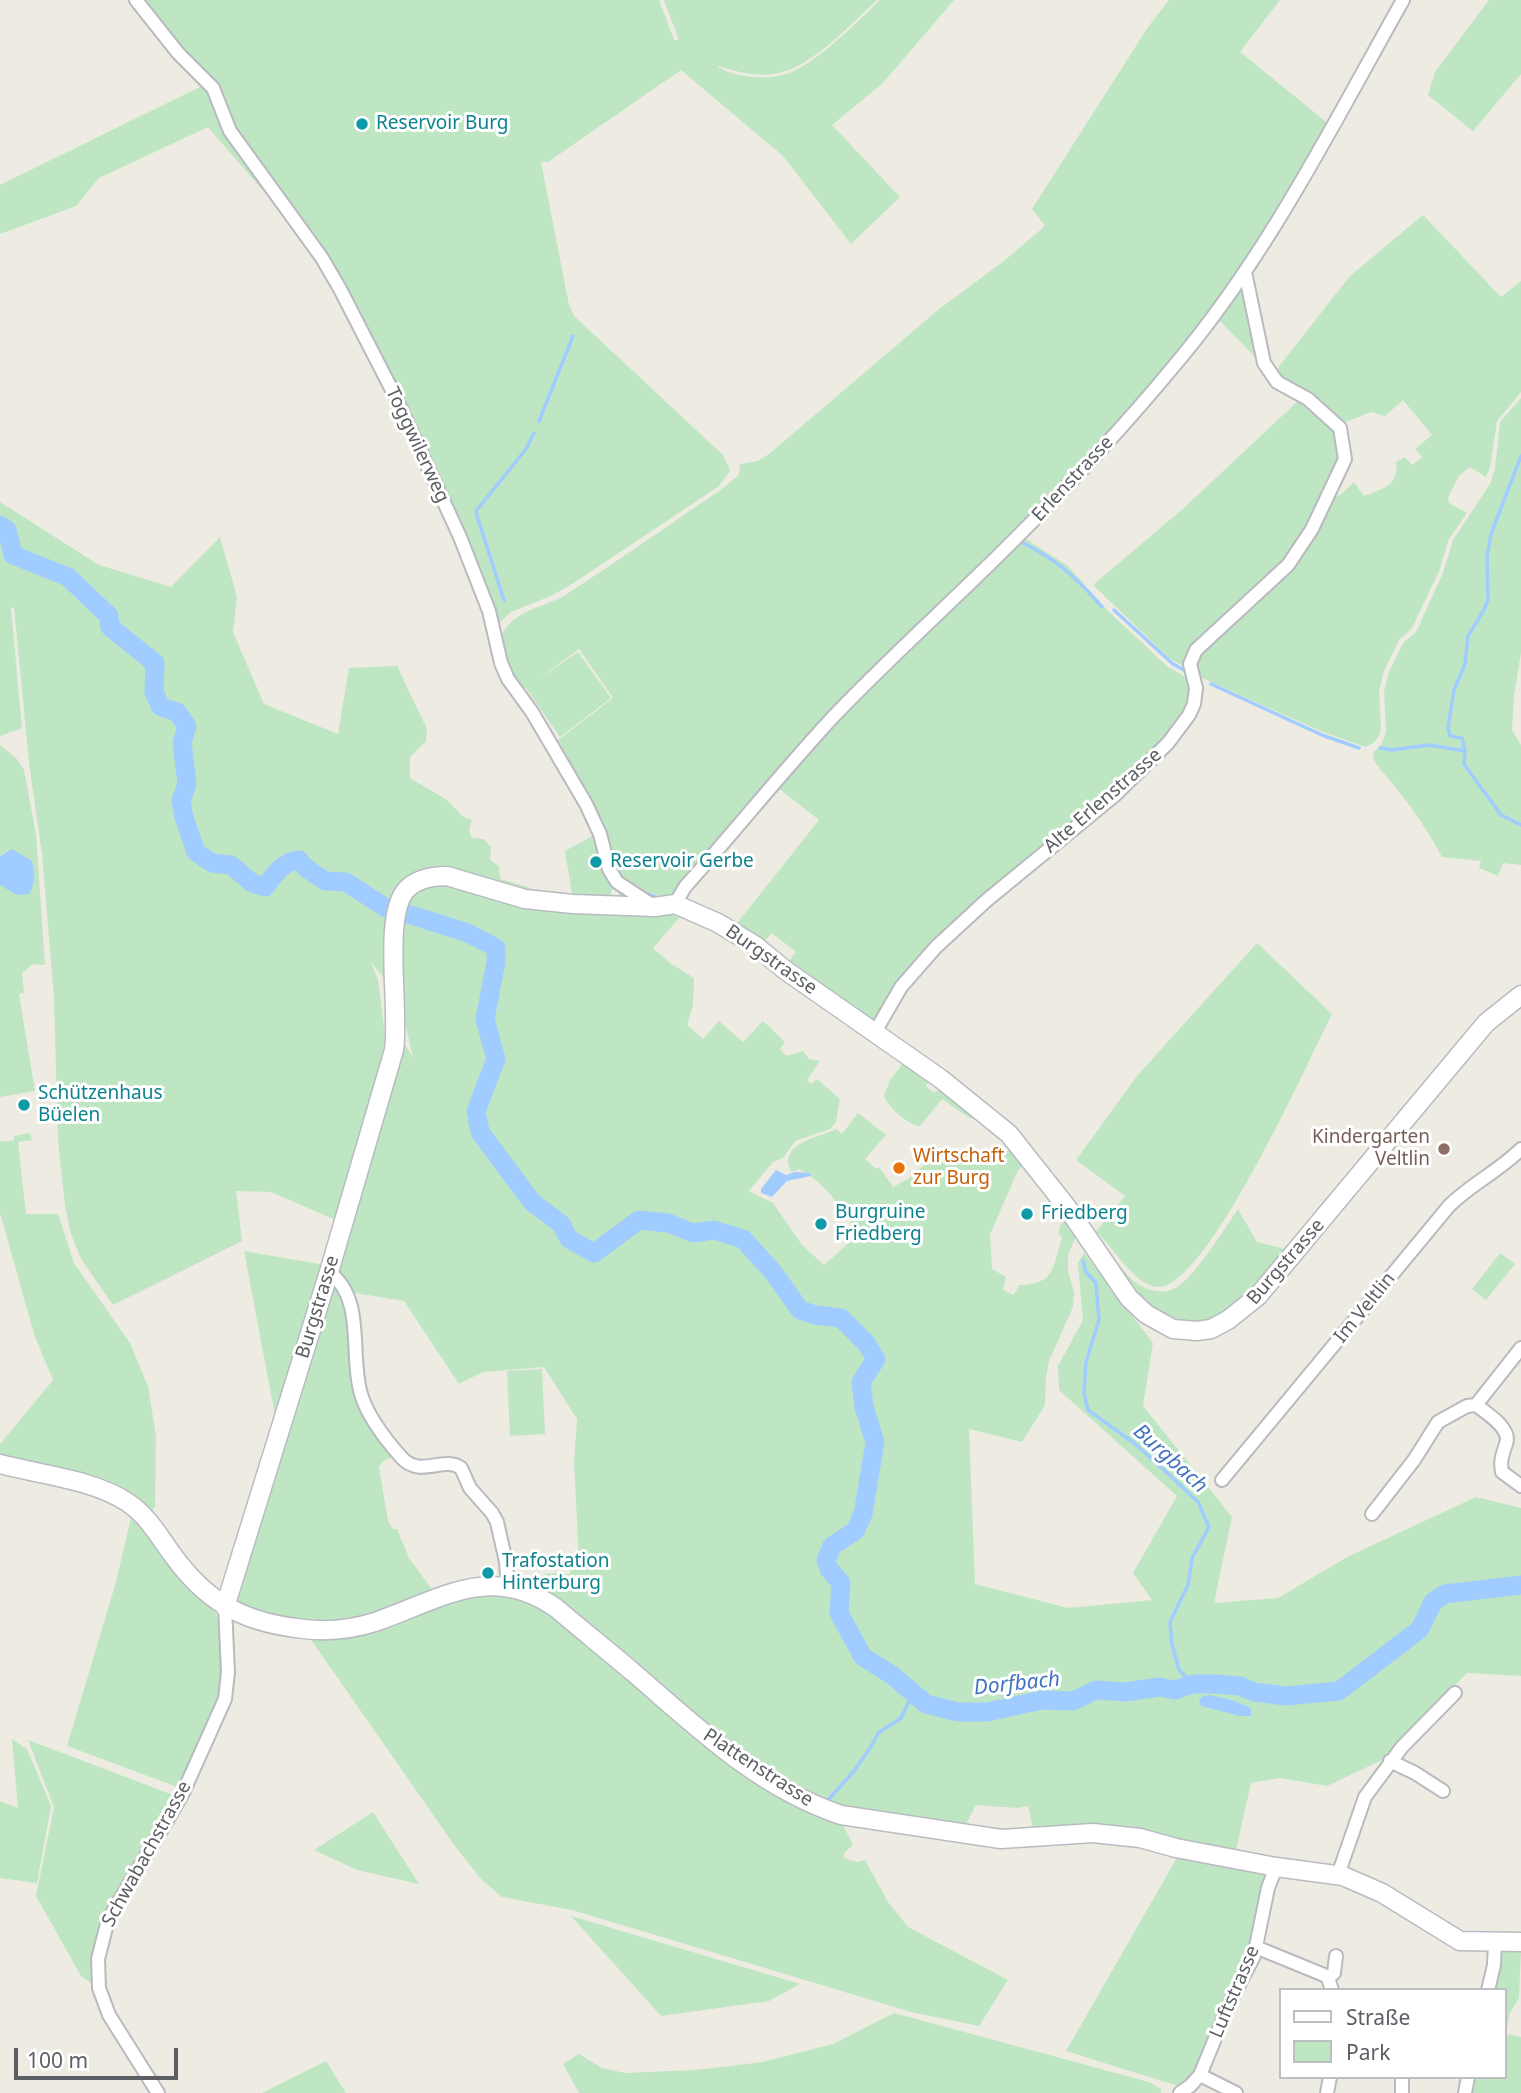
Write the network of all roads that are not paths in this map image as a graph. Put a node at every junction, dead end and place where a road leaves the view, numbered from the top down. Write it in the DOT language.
graph roads {
  1 [pos="136,0"];
  2 [pos="1403,0"];
  3 [pos="1245,272"];
  4 [pos="675,904"];
  5 [pos="655,907"];
  6 [pos="1521,995"];
  7 [pos="875,1032"];
  8 [pos="1521,1149"];
  9 [pos="329,1272"];
  10 [pos="1521,1348"];
  11 [pos="1476,1405"];
  12 [pos="0,1464"];
  13 [pos="1222,1480"];
  14 [pos="1521,1486"];
  15 [pos="1372,1514"];
  16 [pos="508,1587"];
  17 [pos="225,1607"];
  18 [pos="1455,1693"];
  19 [pos="1391,1761"];
  20 [pos="1443,1791"];
  21 [pos="1276,1867"];
  22 [pos="1338,1875"];
  23 [pos="1495,1941"];
  24 [pos="1521,1942"];
  25 [pos="1258,1948"];
  26 [pos="1336,1956"];
  27 [pos="1330,1984"];
  28 [pos="1489,1988"];
  29 [pos="1200,2076"];
  30 [pos="158,2093"];
  31 [pos="1180,2093"];
  32 [pos="1236,2093"];
  1 -- 5 [label="street, Toggwilerweg"];
  2 -- 3 [label="street, Erlenstrasse"];
  3 -- 4 [label="street, Erlenstrasse"];
  3 -- 7 [label="street, Alte Erlenstrasse"];
  4 -- 5 [label="street, Burgstrasse"];
  4 -- 7 [label="street, Burgstrasse"];
  5 -- 9 [label="street, Burgstrasse"];
  6 -- 7 [label="street, Burgstrasse"];
  8 -- 13 [label="street, Im Veltlin"];
  9 -- 16 [label="street"];
  9 -- 17 [label="street, Burgstrasse"];
  10 -- 11 [label="street"];
  11 -- 14 [label="street"];
  11 -- 15 [label="street"];
  12 -- 17 [label="street, Plattenstrasse"];
  16 -- 17 [label="street, Plattenstrasse"];
  16 -- 21 [label="street, Plattenstrasse"];
  17 -- 30 [label="street, Schwabachstrasse"];
  18 -- 19 [label="street"];
  19 -- 20 [label="street"];
  19 -- 22 [label="street"];
  21 -- 22 [label="street, Plattenstrasse"];
  21 -- 25 [label="street, Luftstrasse"];
  22 -- 23 [label="street, Plattenstrasse"];
  23 -- 24 [label="street, Plattenstrasse"];
  23 -- 28 [label="street"];
  25 -- 27 [label="street"];
  25 -- 29 [label="street, Luftstrasse"];
  26 -- 27 [label="street"];
  29 -- 31 [label="street"];
  29 -- 32 [label="street"];
}
